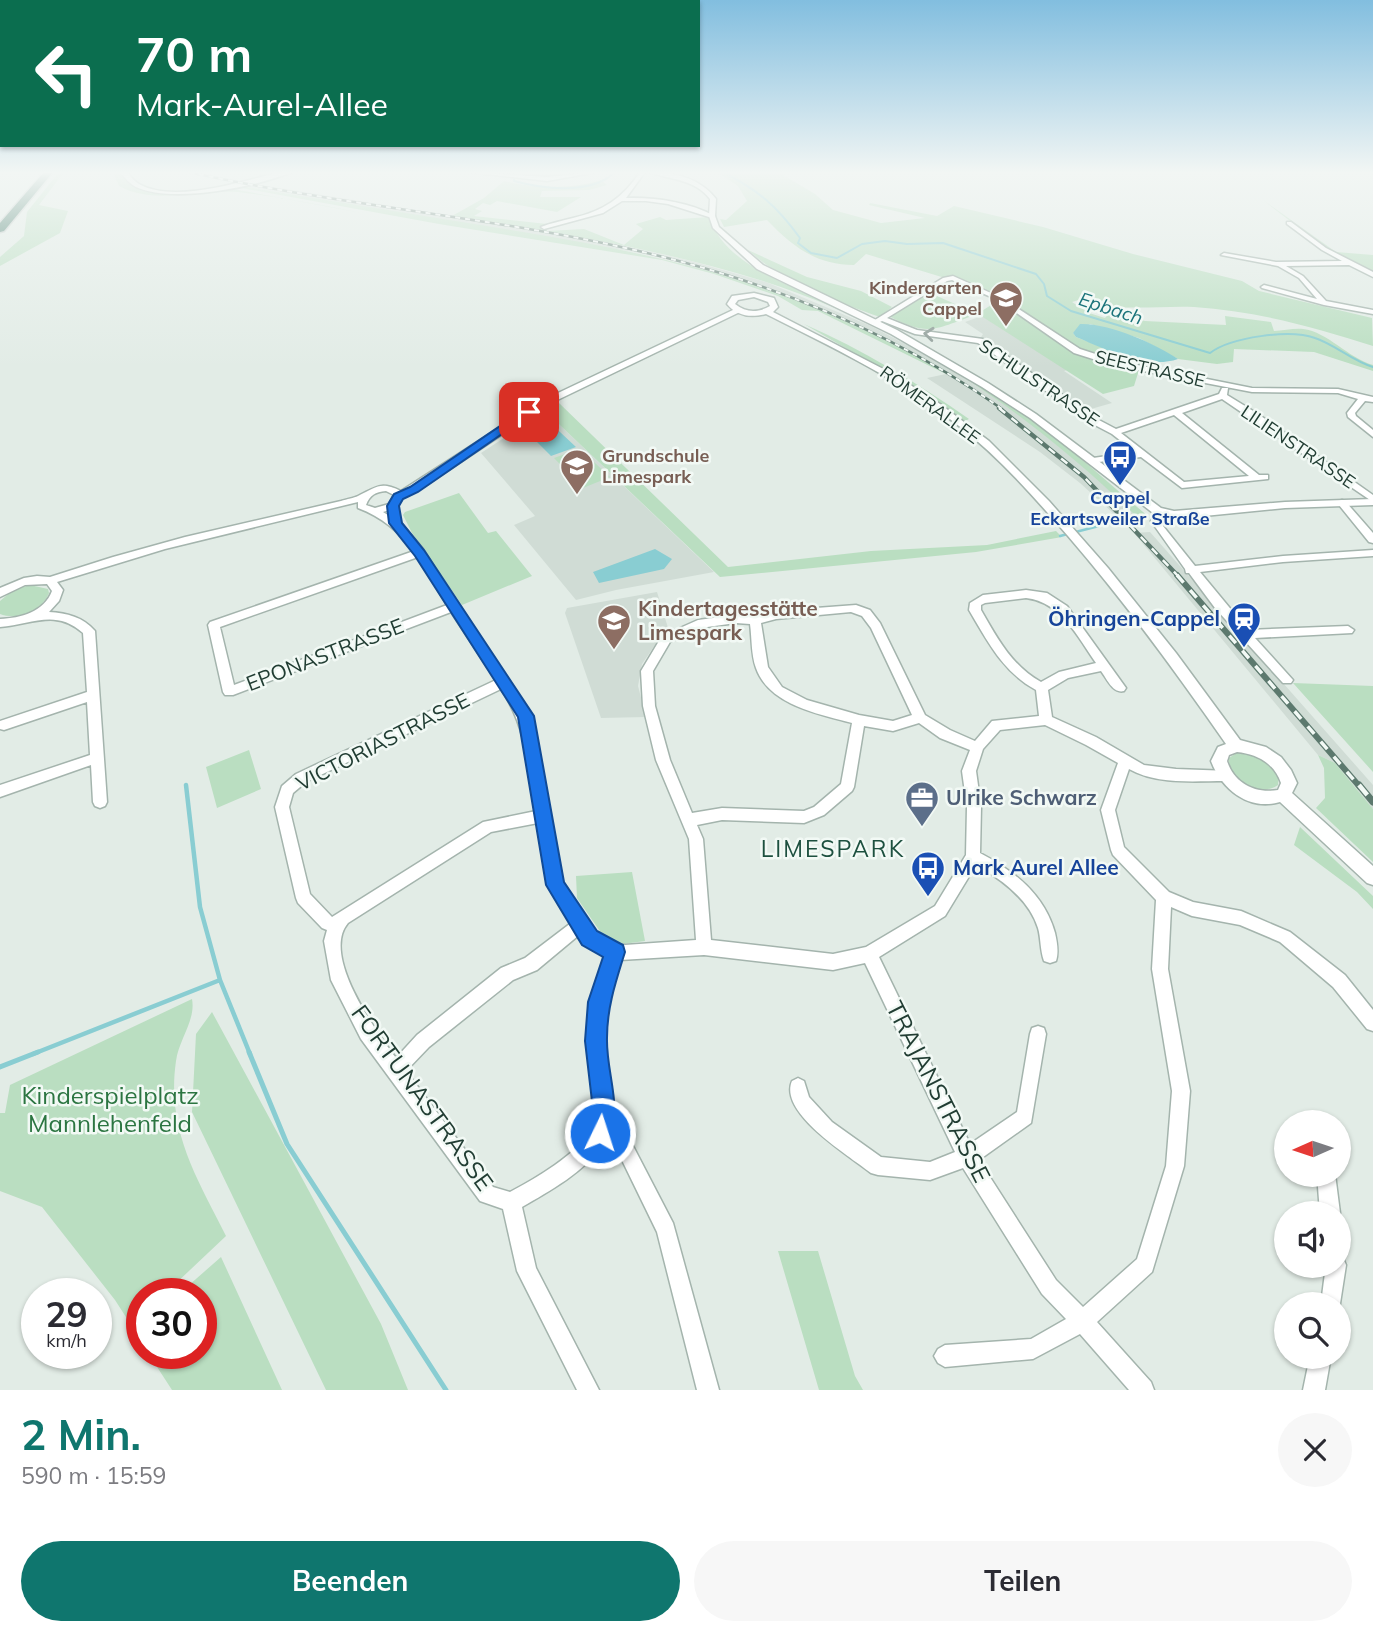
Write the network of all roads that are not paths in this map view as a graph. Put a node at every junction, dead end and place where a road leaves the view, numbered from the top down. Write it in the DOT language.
graph roads {
  1 [pos="725,237"];
  2 [pos="1308,237"];
  3 [pos="1224,255"];
  4 [pos="1351,263"];
  5 [pos="1276,264"];
  6 [pos="1373,275"];
  7 [pos="1264,287"];
  8 [pos="1324,303"];
  9 [pos="738,312"];
  10 [pos="766,312"];
  11 [pos="1373,312"];
  12 [pos="878,321"];
  13 [pos="980,341"];
  14 [pos="1227,387"];
  15 [pos="1223,396"];
  16 [pos="1368,399"];
  17 [pos="1177,413"];
  18 [pos="1115,432"];
  19 [pos="1373,434"];
  20 [pos="1141,454"];
  21 [pos="1093,461"];
  22 [pos="395,497"];
  23 [pos="1373,501"];
  24 [pos="362,503"];
  25 [pos="1342,503"];
  26 [pos="375,511"];
  27 [pos="1160,512"];
  28 [pos="396,523"];
  29 [pos="1373,540"];
  30 [pos="420,553"];
  31 [pos="1373,553"];
  32 [pos="1190,570"];
  33 [pos="54,585"];
  34 [pos="0,593"];
  35 [pos="52,603"];
  36 [pos="454,607"];
  37 [pos="34,615"];
  38 [pos="68,617"];
  39 [pos="755,621"];
  40 [pos="1,623"];
  41 [pos="1348,630"];
  42 [pos="1246,634"];
  43 [pos="1104,666"];
  44 [pos="1287,680"];
  45 [pos="504,682"];
  46 [pos="1042,688"];
  47 [pos="1120,688"];
  48 [pos="93,695"];
  49 [pos="920,718"];
  50 [pos="859,720"];
  51 [pos="1046,720"];
  52 [pos="4,724"];
  53 [pos="1236,746"];
  54 [pos="977,747"];
  55 [pos="97,758"];
  56 [pos="1125,763"];
  57 [pos="1224,775"];
  58 [pos="0,791"];
  59 [pos="1283,795"];
  60 [pos="100,802"];
  61 [pos="544,816"];
  62 [pos="689,820"];
  63 [pos="973,856"];
  64 [pos="1373,877"];
  65 [pos="1164,897"];
  66 [pos="336,926"];
  67 [pos="579,926"];
  68 [pos="704,947"];
  69 [pos="615,952"];
  70 [pos="869,954"];
  71 [pos="1050,955"];
  72 [pos="1373,1023"];
  73 [pos="1038,1034"];
  74 [pos="396,1070"];
  75 [pos="798,1087"];
  76 [pos="600,1133"];
  77 [pos="967,1157"];
  78 [pos="511,1202"];
  79 [pos="1083,1321"];
  80 [pos="945,1356"];
  81 [pos="1318,1369"];
  82 [pos="589,1390"];
  83 [pos="708,1390"];
  84 [pos="1143,1390"];
  85 [pos="1314,1390"];
  1 -- 12 [label="street"];
  2 -- 4 [label="street"];
  3 -- 5 [label="street"];
  4 -- 5 [label="street"];
  4 -- 6 [label="street"];
  5 -- 8 [label="street"];
  7 -- 8 [label="street"];
  8 -- 11 [label="street"];
  9 -- 10 [label="street"];
  9 -- 10 [label="street"];
  9 -- 22 [label="street"];
  10 -- 53 [label="street, RÖMERALLEE"];
  13 -- 12 [label="street, SCHULSTRASSE, one-way"];
  12 -- 14 [label="street, SEESTRASSE"];
  12 -- 21 [label="street"];
  13 -- 18 [label="street, SCHULSTRASSE"];
  14 -- 15 [label="street"];
  14 -- 16 [label="street, SEESTRASSE"];
  15 -- 17 [label="street"];
  15 -- 23 [label="street, LILIENSTRASSE"];
  16 -- 19 [label="street"];
  17 -- 18 [label="street"];
  17 -- 20 [label="street"];
  18 -- 20 [label="street"];
  20 -- 21 [label="street"];
  21 -- 27 [label="street"];
  22 -- 24 [label="street"];
  22 -- 26 [label="street"];
  22 -- 28 [label="street"];
  23 -- 25 [label="street"];
  24 -- 26 [label="street"];
  24 -- 33 [label="street"];
  25 -- 27 [label="street"];
  25 -- 29 [label="street"];
  26 -- 28 [label="street"];
  27 -- 32 [label="street"];
  28 -- 30 [label="street"];
  30 -- 36 [label="street"];
  30 -- 36 [label="street, EPONASTRASSE"];
  31 -- 32 [label="street"];
  32 -- 42 [label="street"];
  33 -- 34 [label="street"];
  33 -- 35 [label="street"];
  35 -- 37 [label="street"];
  35 -- 38 [label="street"];
  36 -- 45 [label="street"];
  37 -- 38 [label="street"];
  37 -- 40 [label="street"];
  38 -- 48 [label="street"];
  39 -- 49 [label="street"];
  39 -- 50 [label="street"];
  39 -- 62 [label="street"];
  41 -- 42 [label="street"];
  42 -- 44 [label="street"];
  43 -- 46 [label="street"];
  43 -- 46 [label="street"];
  43 -- 47 [label="street"];
  45 -- 61 [label="street"];
  45 -- 66 [label="street, VICTORIASTRASSE"];
  46 -- 51 [label="street"];
  48 -- 52 [label="street"];
  48 -- 55 [label="street"];
  49 -- 50 [label="street"];
  49 -- 54 [label="street"];
  50 -- 62 [label="street"];
  51 -- 54 [label="street"];
  51 -- 56 [label="street"];
  53 -- 57 [label="street"];
  53 -- 59 [label="street"];
  54 -- 63 [label="street"];
  55 -- 58 [label="street"];
  55 -- 60 [label="street"];
  56 -- 57 [label="street"];
  56 -- 65 [label="street"];
  57 -- 59 [label="street"];
  59 -- 64 [label="street"];
  61 -- 66 [label="street"];
  61 -- 67 [label="street"];
  62 -- 68 [label="street"];
  63 -- 70 [label="street"];
  63 -- 71 [label="street"];
  65 -- 72 [label="street"];
  65 -- 79 [label="street"];
  66 -- 74 [label="street, FORTUNASTRASSE"];
  67 -- 69 [label="street"];
  67 -- 74 [label="street"];
  68 -- 69 [label="street"];
  68 -- 70 [label="street"];
  69 -- 76 [label="street"];
  70 -- 77 [label="street, TRAJANSTRASSE"];
  73 -- 77 [label="street"];
  74 -- 78 [label="street, FORTUNASTRASSE"];
  75 -- 77 [label="street"];
  76 -- 78 [label="street, FORTUNASTRASSE"];
  76 -- 83 [label="street"];
  77 -- 79 [label="street, TRAJANSTRASSE"];
  78 -- 82 [label="street"];
  79 -- 80 [label="street"];
  79 -- 84 [label="street, TRAJANSTRASSE"];
  81 -- 85 [label="street"];
}
